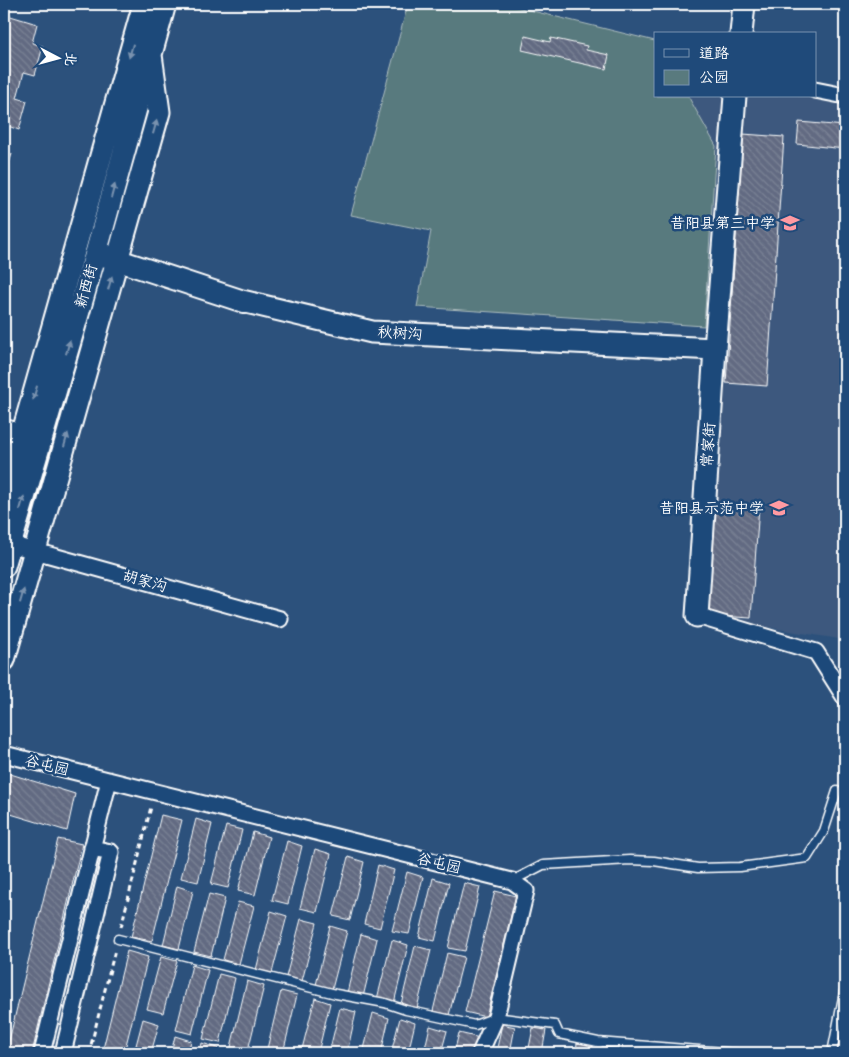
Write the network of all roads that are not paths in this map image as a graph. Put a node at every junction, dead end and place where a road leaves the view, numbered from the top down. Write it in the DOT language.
graph roads {
  1 [pos="144,4"];
  2 [pos="165,4"];
  3 [pos="744,4"];
  4 [pos="741,32"];
  5 [pos="151,56"];
  6 [pos="816,90"];
  7 [pos="845,96"];
  8 [pos="735,98"];
  9 [pos="96,253"];
  10 [pos="116,260"];
  11 [pos="715,349"];
  12 [pos="14,430"];
  13 [pos="4,498"];
  14 [pos="10,544"];
  15 [pos="35,550"];
  16 [pos="4,566"];
  17 [pos="697,616"];
  18 [pos="280,619"];
  19 [pos="4,660"];
  20 [pos="845,698"];
  21 [pos="4,754"];
  22 [pos="109,780"];
  23 [pos="837,791"];
  24 [pos="92,848"];
  25 [pos="512,882"];
  26 [pos="118,939"];
  27 [pos="845,987"];
  28 [pos="496,1017"];
  29 [pos="598,1042"];
  30 [pos="42,1053"];
  31 [pos="63,1053"];
  32 [pos="480,1053"];
  33 [pos="598,1053"];
  34 [pos="736,1053"];
  35 [pos="832,1053"];
  1 -- 12 [label="street, 新西街, one-way"];
  2 -- 5 [label="street, 新西街"];
  3 -- 4 [label="street"];
  9 -- 5 [label="street, 新西街, one-way"];
  10 -- 5 [label="street, one-way"];
  6 -- 7 [label="street"];
  8 -- 11 [label="street, 常家街"];
  9 -- 10 [label="street, 秋树沟"];
  14 -- 9 [label="street, 新西街, one-way"];
  10 -- 11 [label="street, 秋树沟"];
  15 -- 10 [label="street, one-way"];
  11 -- 17 [label="street, 常家街"];
  12 -- 13 [label="street, 新西街"];
  14 -- 15 [label="street, 胡家沟"];
  14 -- 16 [label="street, 新西街"];
  15 -- 18 [label="street, 胡家沟"];
  19 -- 15 [label="street, one-way"];
  17 -- 20 [label="street, 常家街"];
  21 -- 22 [label="street, 谷屯园"];
  22 -- 24 [label="street"];
  22 -- 25 [label="street, 谷屯园"];
  23 -- 25 [label="lane"];
  24 -- 30 [label="street"];
  24 -- 31 [label="street"];
  25 -- 28 [label="street"];
  26 -- 28 [label="lane"];
  27 -- 35 [label="lane"];
  28 -- 29 [label="lane"];
  28 -- 32 [label="street"];
  29 -- 33 [label="lane"];
  29 -- 34 [label="lane"];
}
